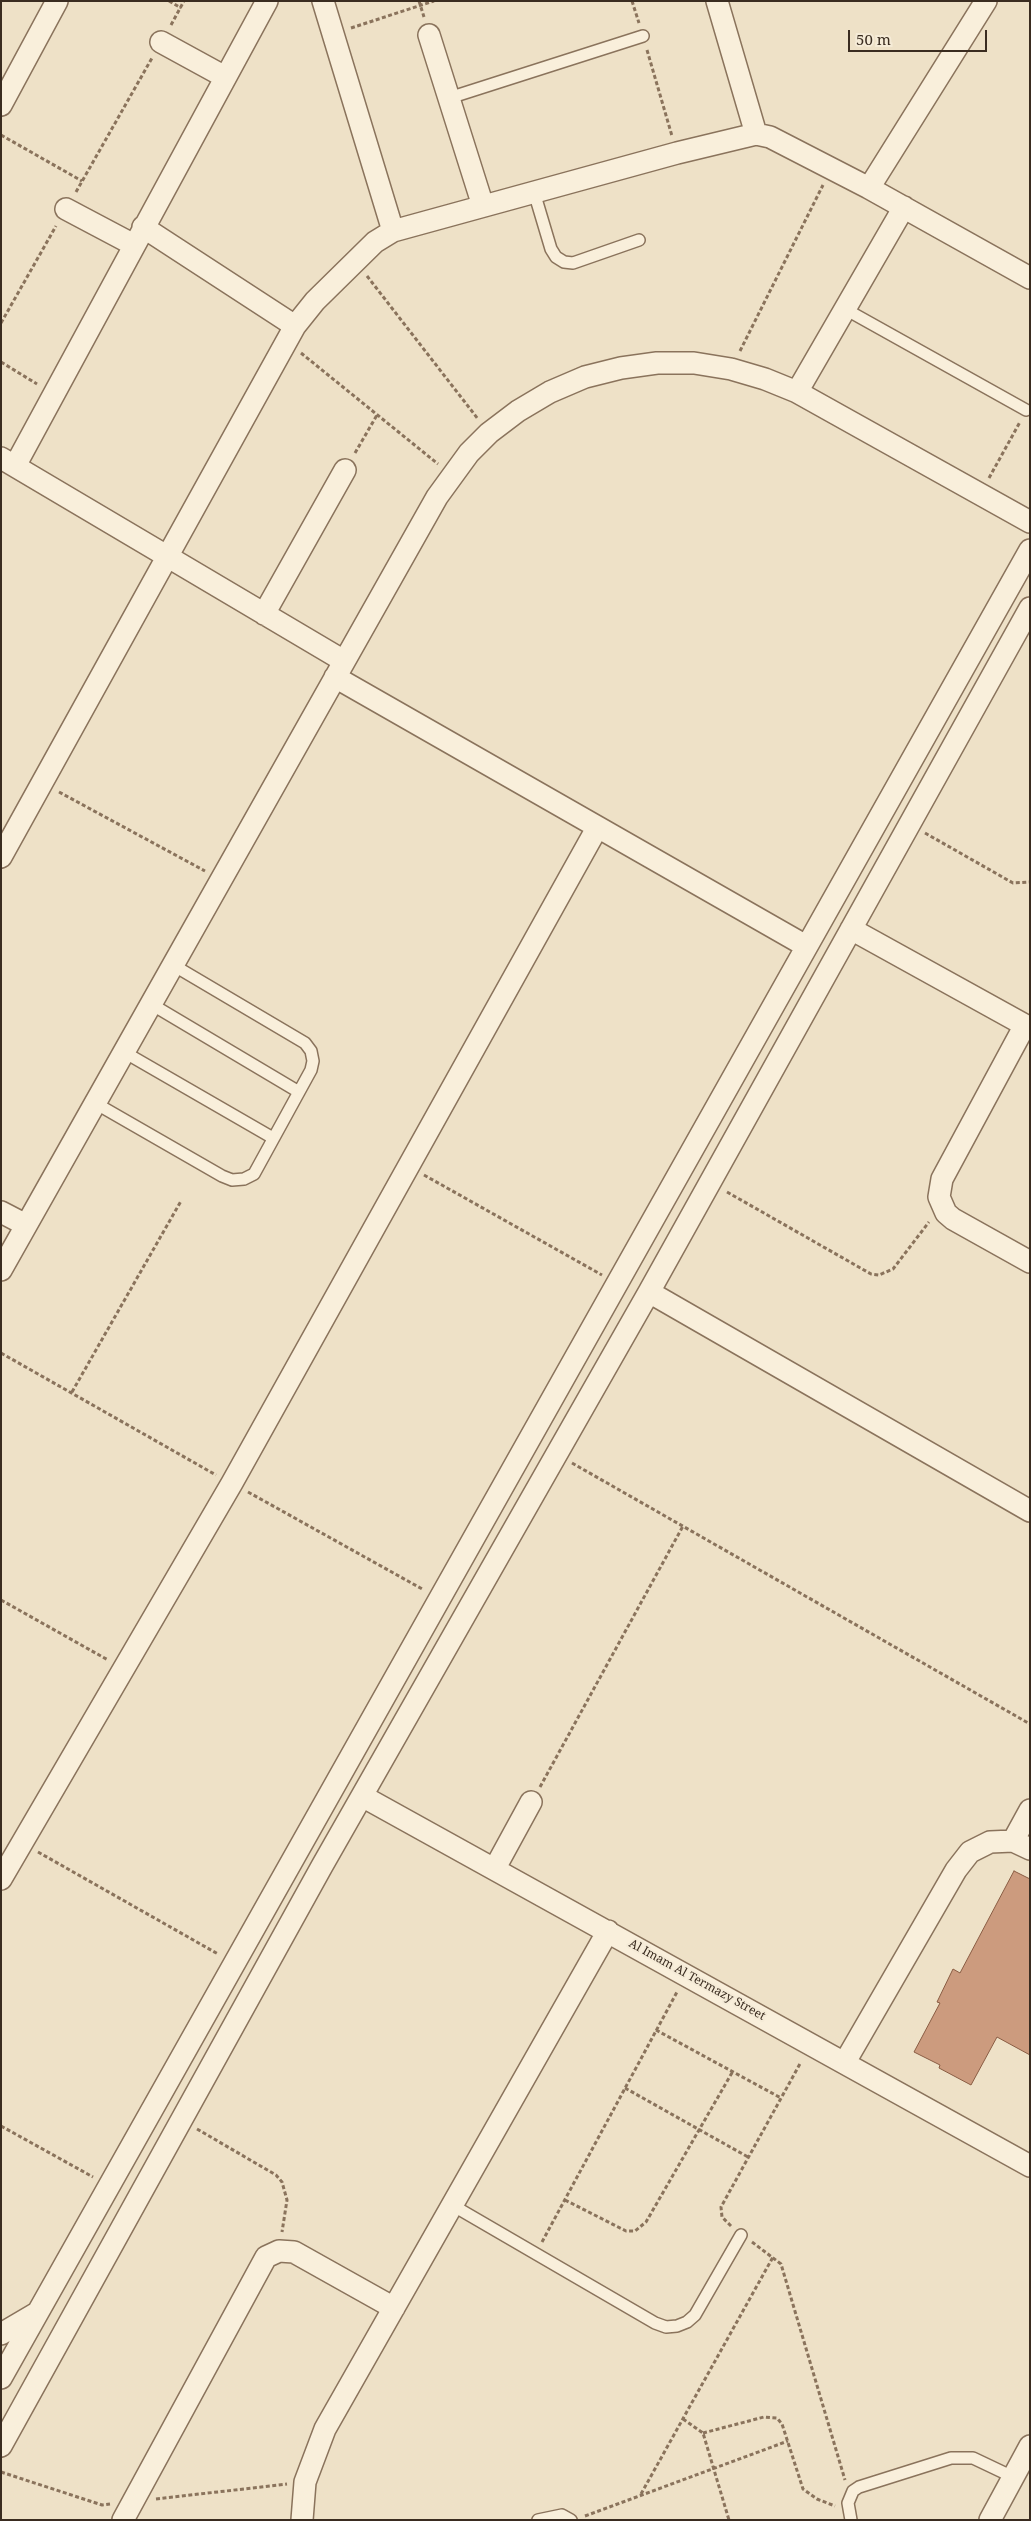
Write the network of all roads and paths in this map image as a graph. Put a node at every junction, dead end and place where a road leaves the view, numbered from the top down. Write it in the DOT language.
graph roads {
  1 [pos="57,1"];
  2 [pos="169,1"];
  3 [pos="184,1"];
  4 [pos="267,1"];
  5 [pos="323,1"];
  6 [pos="434,1"];
  7 [pos="632,1"];
  8 [pos="717,1"];
  9 [pos="986,1"];
  10 [pos="180,8"];
  11 [pos="334,33"];
  12 [pos="430,35"];
  13 [pos="643,36"];
  14 [pos="161,42"];
  15 [pos="225,77"];
  16 [pos="449,98"];
  17 [pos="1,105"];
  18 [pos="756,134"];
  19 [pos="1,135"];
  20 [pos="677,153"];
  21 [pos="831,168"];
  22 [pos="82,181"];
  23 [pos="869,188"];
  24 [pos="534,192"];
  25 [pos="483,206"];
  26 [pos="904,208"];
  27 [pos="66,209"];
  28 [pos="393,231"];
  29 [pos="138,236"];
  30 [pos="639,240"];
  31 [pos="356,261"];
  32 [pos="1030,278"];
  33 [pos="845,309"];
  34 [pos="1,323"];
  35 [pos="291,334"];
  36 [pos="1,362"];
  37 [pos="731,369"];
  38 [pos="797,392"];
  39 [pos="54,394"];
  40 [pos="1026,410"];
  41 [pos="377,414"];
  42 [pos="489,433"];
  43 [pos="8,462"];
  44 [pos="345,470"];
  45 [pos="451,475"];
  46 [pos="980,494"];
  47 [pos="1030,522"];
  48 [pos="1030,550"];
  49 [pos="168,555"];
  50 [pos="1030,608"];
  51 [pos="264,614"];
  52 [pos="983,632"];
  53 [pos="1008,647"];
  54 [pos="340,669"];
  55 [pos="43,783"];
  56 [pos="909,824"];
  57 [pos="597,828"];
  58 [pos="864,843"];
  59 [pos="1,857"];
  60 [pos="890,859"];
  61 [pos="221,880"];
  62 [pos="1030,882"];
  63 [pos="851,929"];
  64 [pos="806,946"];
  65 [pos="173,965"];
  66 [pos="151,1004"];
  67 [pos="1027,1027"];
  68 [pos="755,1038"];
  69 [pos="124,1052"];
  70 [pos="782,1053"];
  71 [pos="299,1092"];
  72 [pos="95,1103"];
  73 [pos="273,1138"];
  74 [pos="409,1166"];
  75 [pos="710,1182"];
  76 [pos="666,1198"];
  77 [pos="181,1201"];
  78 [pos="941,1205"];
  79 [pos="1,1212"];
  80 [pos="693,1213"];
  81 [pos="26,1225"];
  82 [pos="1030,1262"];
  83 [pos="1,1270"];
  84 [pos="618,1283"];
  85 [pos="649,1292"];
  86 [pos="565,1378"];
  87 [pos="72,1392"];
  88 [pos="591,1393"];
  89 [pos="557,1454"];
  90 [pos="1030,1510"];
  91 [pos="683,1526"];
  92 [pos="1,1600"];
  93 [pos="124,1670"];
  94 [pos="381,1704"];
  95 [pos="406,1719"];
  96 [pos="1030,1724"];
  97 [pos="362,1796"];
  98 [pos="531,1802"];
  99 [pos="1030,1810"];
  100 [pos="22,1844"];
  101 [pos="1021,1845"];
  102 [pos="297,1853"];
  103 [pos="322,1866"];
  104 [pos="495,1868"];
  105 [pos="1,1879"];
  106 [pos="608,1931"];
  107 [pos="234,1963"];
  108 [pos="686,1974"];
  109 [pos="656,2030"];
  110 [pos="811,2044"];
  111 [pos="844,2062"];
  112 [pos="733,2072"];
  113 [pos="625,2088"];
  114 [pos="781,2098"];
  115 [pos="181,2120"];
  116 [pos="1,2126"];
  117 [pos="699,2130"];
  118 [pos="748,2157"];
  119 [pos="1030,2166"];
  120 [pos="109,2185"];
  121 [pos="565,2200"];
  122 [pos="452,2205"];
  123 [pos="741,2235"];
  124 [pos="279,2251"];
  125 [pos="535,2253"];
  126 [pos="773,2257"];
  127 [pos="394,2308"];
  128 [pos="38,2313"];
  129 [pos="1,2334"];
  130 [pos="1,2378"];
  131 [pos="683,2419"];
  132 [pos="702,2433"];
  133 [pos="3,2439"];
  134 [pos="788,2440"];
  135 [pos="1030,2446"];
  136 [pos="713,2468"];
  137 [pos="1013,2477"];
  138 [pos="641,2494"];
  139 [pos="850,2497"];
  140 [pos="850,2515"];
  141 [pos="123,2520"];
  142 [pos="302,2520"];
  143 [pos="538,2520"];
  144 [pos="571,2520"];
  145 [pos="577,2520"];
  146 [pos="729,2520"];
  147 [pos="990,2520"];
  1 -- 17 [label="street"];
  2 -- 10 [label="path"];
  3 -- 10 [label="path"];
  4 -- 15 [label="street"];
  5 -- 11 [label="street"];
  6 -- 11 [label="path"];
  7 -- 13 [label="path"];
  8 -- 18 [label="street"];
  9 -- 23 [label="street"];
  10 -- 14 [label="path"];
  11 -- 28 [label="street"];
  12 -- 16 [label="street"];
  13 -- 16 [label="lane"];
  13 -- 20 [label="path"];
  14 -- 15 [label="street"];
  14 -- 22 [label="path"];
  15 -- 29 [label="street"];
  16 -- 25 [label="street"];
  18 -- 20 [label="street"];
  18 -- 21 [label="street"];
  19 -- 22 [label="path"];
  20 -- 24 [label="street"];
  21 -- 23 [label="street"];
  21 -- 37 [label="path"];
  22 -- 27 [label="path"];
  23 -- 26 [label="street"];
  24 -- 25 [label="street"];
  24 -- 30 [label="lane"];
  25 -- 28 [label="street"];
  26 -- 32 [label="street"];
  26 -- 33 [label="street"];
  27 -- 29 [label="street"];
  27 -- 34 [label="path"];
  28 -- 31 [label="street"];
  29 -- 35 [label="street"];
  29 -- 39 [label="street"];
  31 -- 35 [label="street"];
  31 -- 42 [label="path"];
  33 -- 38 [label="street"];
  33 -- 40 [label="lane"];
  35 -- 41 [label="path"];
  35 -- 49 [label="street"];
  36 -- 39 [label="path"];
  37 -- 38 [label="street"];
  37 -- 42 [label="street"];
  38 -- 46 [label="street"];
  39 -- 43 [label="street"];
  40 -- 46 [label="path"];
  41 -- 44 [label="path"];
  41 -- 45 [label="path"];
  42 -- 45 [label="street"];
  43 -- 49 [label="street"];
  44 -- 51 [label="street"];
  45 -- 54 [label="street"];
  46 -- 47 [label="street"];
  48 -- 52 [label="street"];
  49 -- 51 [label="street"];
  49 -- 55 [label="street"];
  50 -- 53 [label="street"];
  51 -- 54 [label="street"];
  52 -- 53 [label="street"];
  52 -- 58 [label="street"];
  53 -- 56 [label="street"];
  54 -- 57 [label="street"];
  54 -- 61 [label="street"];
  55 -- 59 [label="street"];
  55 -- 61 [label="path"];
  56 -- 60 [label="street"];
  56 -- 62 [label="path"];
  57 -- 64 [label="street"];
  57 -- 74 [label="street"];
  58 -- 60 [label="street"];
  58 -- 64 [label="street"];
  60 -- 63 [label="street"];
  61 -- 65 [label="street"];
  63 -- 67 [label="street"];
  63 -- 70 [label="street"];
  64 -- 68 [label="street"];
  65 -- 66 [label="street"];
  65 -- 71 [label="lane"];
  66 -- 69 [label="street"];
  66 -- 71 [label="lane"];
  67 -- 78 [label="street"];
  68 -- 70 [label="street"];
  68 -- 76 [label="street"];
  69 -- 72 [label="street"];
  69 -- 73 [label="lane"];
  70 -- 75 [label="street"];
  71 -- 73 [label="lane"];
  72 -- 73 [label="lane"];
  72 -- 81 [label="street"];
  74 -- 84 [label="path"];
  74 -- 93 [label="street"];
  75 -- 78 [label="path"];
  75 -- 80 [label="street"];
  76 -- 80 [label="street"];
  76 -- 84 [label="street"];
  77 -- 87 [label="path"];
  78 -- 82 [label="street"];
  79 -- 81 [label="street"];
  80 -- 85 [label="street"];
  81 -- 83 [label="street"];
  84 -- 86 [label="street"];
  85 -- 88 [label="street"];
  85 -- 90 [label="street"];
  86 -- 88 [label="street"];
  86 -- 94 [label="street"];
  88 -- 89 [label="street"];
  89 -- 91 [label="path"];
  89 -- 95 [label="street"];
  91 -- 96 [label="path"];
  91 -- 98 [label="path"];
  92 -- 93 [label="path"];
  93 -- 100 [label="street"];
  94 -- 95 [label="street"];
  94 -- 102 [label="street"];
  95 -- 97 [label="street"];
  97 -- 103 [label="street"];
  97 -- 104 [label="street, Al Imam Al Termazy Street"];
  98 -- 104 [label="street"];
  99 -- 101 [label="street"];
  100 -- 105 [label="street"];
  100 -- 107 [label="path"];
  101 -- 111 [label="street"];
  102 -- 103 [label="street"];
  102 -- 107 [label="street"];
  103 -- 115 [label="street"];
  104 -- 106 [label="street, Al Imam Al Termazy Street"];
  106 -- 108 [label="street, Al Imam Al Termazy Street"];
  106 -- 122 [label="street"];
  107 -- 120 [label="street"];
  108 -- 109 [label="path"];
  108 -- 110 [label="street, Al Imam Al Termazy Street"];
  109 -- 112 [label="path"];
  109 -- 113 [label="path"];
  110 -- 111 [label="street, Al Imam Al Termazy Street"];
  110 -- 114 [label="path"];
  111 -- 119 [label="street, Al Imam Al Termazy Street"];
  112 -- 114 [label="path"];
  112 -- 117 [label="path"];
  113 -- 117 [label="path"];
  113 -- 121 [label="path"];
  114 -- 118 [label="path"];
  115 -- 124 [label="path"];
  115 -- 133 [label="street"];
  116 -- 120 [label="path"];
  117 -- 118 [label="path"];
  117 -- 121 [label="path"];
  118 -- 123 [label="path"];
  120 -- 128 [label="street"];
  121 -- 125 [label="path"];
  122 -- 125 [label="lane"];
  122 -- 127 [label="street"];
  123 -- 125 [label="lane"];
  123 -- 126 [label="path"];
  124 -- 127 [label="street"];
  124 -- 141 [label="street"];
  126 -- 131 [label="path"];
  126 -- 139 [label="path"];
  127 -- 142 [label="street"];
  128 -- 129 [label="street"];
  128 -- 130 [label="street"];
  131 -- 132 [label="path"];
  131 -- 138 [label="path"];
  132 -- 134 [label="path"];
  132 -- 136 [label="path"];
  134 -- 136 [label="path"];
  134 -- 140 [label="path"];
  135 -- 137 [label="street"];
  136 -- 138 [label="path"];
  136 -- 146 [label="path"];
  137 -- 139 [label="lane"];
  137 -- 147 [label="street"];
  138 -- 145 [label="path"];
  139 -- 140 [label="lane"];
  143 -- 144 [label="lane"];
}
